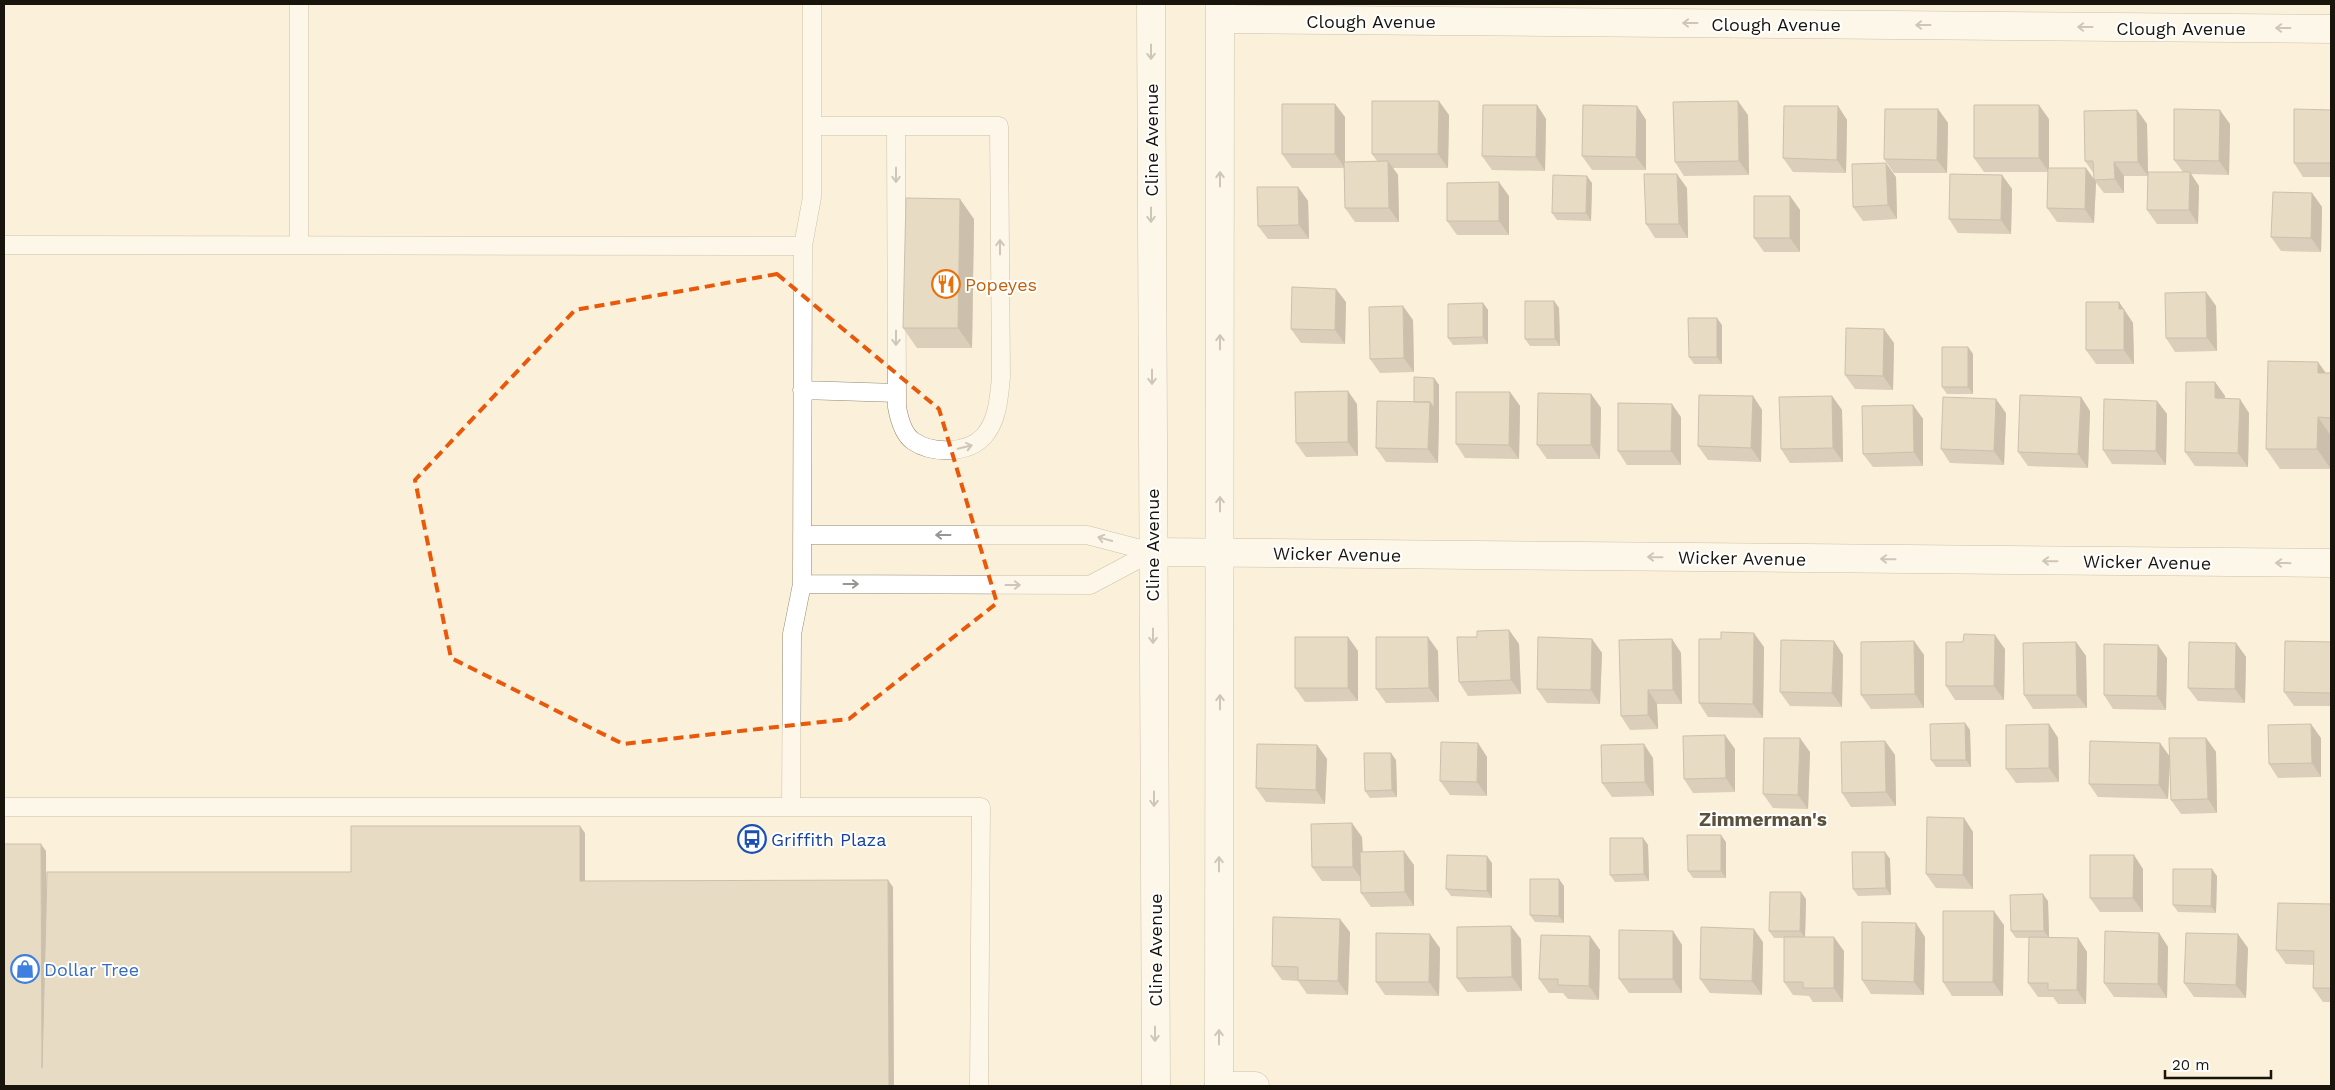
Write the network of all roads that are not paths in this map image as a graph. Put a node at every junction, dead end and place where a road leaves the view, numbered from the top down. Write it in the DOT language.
graph roads {
  1 [pos="299,4"];
  2 [pos="812,4"];
  3 [pos="1151,4"];
  4 [pos="1221,11"];
  5 [pos="2331,29"];
  6 [pos="812,126"];
  7 [pos="896,126"];
  8 [pos="4,245"];
  9 [pos="299,245"];
  10 [pos="803,246"];
  11 [pos="802,390"];
  12 [pos="897,393"];
  13 [pos="802,535"];
  14 [pos="1152,552"];
  15 [pos="1220,553"];
  16 [pos="2331,563"];
  17 [pos="802,584"];
  18 [pos="4,807"];
  19 [pos="791,807"];
  20 [pos="979,1086"];
  21 [pos="1156,1086"];
  22 [pos="1219,1086"];
  23 [pos="1255,1086"];
  1 -- 9 [label="lane"];
  2 -- 6 [label="lane"];
  3 -- 14 [label="street, Cline Avenue, one-way"];
  5 -- 4 [label="street, Clough Avenue, one-way"];
  15 -- 4 [label="street, one-way"];
  6 -- 7 [label="lane"];
  6 -- 10 [label="lane"];
  7 -- 12 [label="lane, one-way"];
  12 -- 7 [label="lane, one-way"];
  8 -- 9 [label="lane"];
  9 -- 10 [label="lane"];
  10 -- 11 [label="lane"];
  11 -- 12 [label="lane"];
  11 -- 13 [label="lane"];
  14 -- 13 [label="lane, one-way"];
  13 -- 17 [label="lane"];
  14 -- 15 [label="street, Wicker Avenue"];
  17 -- 14 [label="lane, one-way"];
  14 -- 21 [label="street, Cline Avenue, one-way"];
  16 -- 15 [label="street, Wicker Avenue, one-way"];
  22 -- 15 [label="street, one-way"];
  17 -- 19 [label="lane"];
  18 -- 19 [label="lane"];
  19 -- 20 [label="lane"];
  22 -- 23 [label="street"];
}
